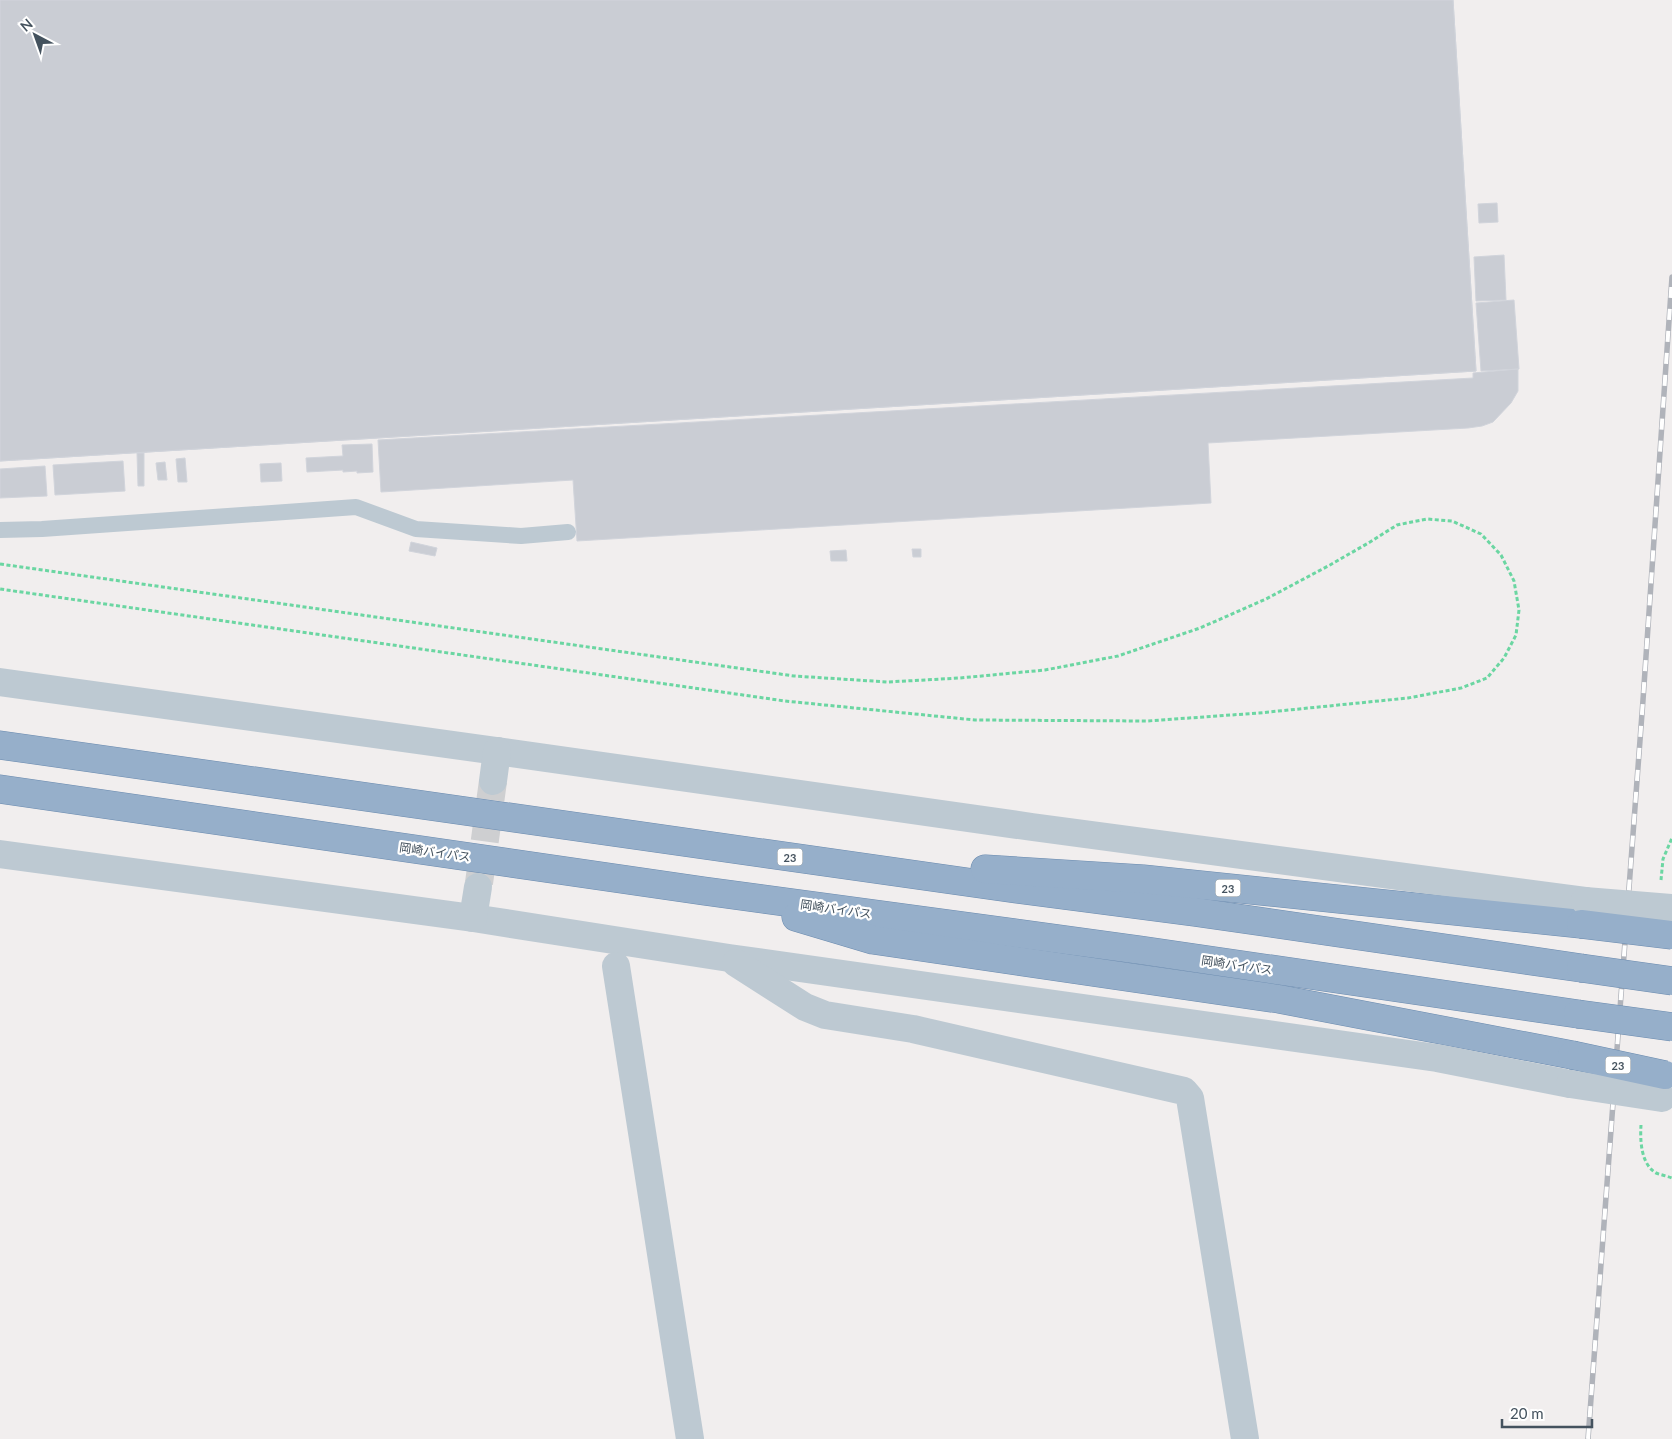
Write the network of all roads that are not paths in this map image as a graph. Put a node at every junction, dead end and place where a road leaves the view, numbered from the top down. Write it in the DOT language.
graph roads {
  1 [pos="0,530"];
  2 [pos="568,532"];
  3 [pos="0,682"];
  4 [pos="0,745"];
  5 [pos="497,751"];
  6 [pos="493,781"];
  7 [pos="0,789"];
  8 [pos="0,854"];
  9 [pos="874,869"];
  10 [pos="478,887"];
  11 [pos="704,891"];
  12 [pos="1672,908"];
  13 [pos="1583,912"];
  14 [pos="473,918"];
  15 [pos="1672,935"];
  16 [pos="729,958"];
  17 [pos="616,966"];
  18 [pos="1672,981"];
  19 [pos="1672,1028"];
  20 [pos="1668,1087"];
  21 [pos="690,1439"];
  22 [pos="1245,1439"];
  1 -- 2 [label="lane"];
  3 -- 5 [label="street"];
  4 -- 9 [label="highway, 23"];
  5 -- 6 [label="street"];
  5 -- 13 [label="street"];
  7 -- 11 [label="highway, 岡崎バイパス / 23"];
  8 -- 14 [label="street"];
  9 -- 13 [label="highway, 23"];
  9 -- 18 [label="highway, 23, bridge"];
  10 -- 14 [label="street"];
  11 -- 19 [label="highway, 岡崎バイパス / 23, bridge"];
  11 -- 20 [label="highway, 23, bridge"];
  12 -- 13 [label="street, bridge"];
  13 -- 15 [label="highway, 23, bridge"];
  14 -- 16 [label="street"];
  16 -- 20 [label="street, bridge"];
  16 -- 22 [label="street"];
  17 -- 21 [label="street"];
}
